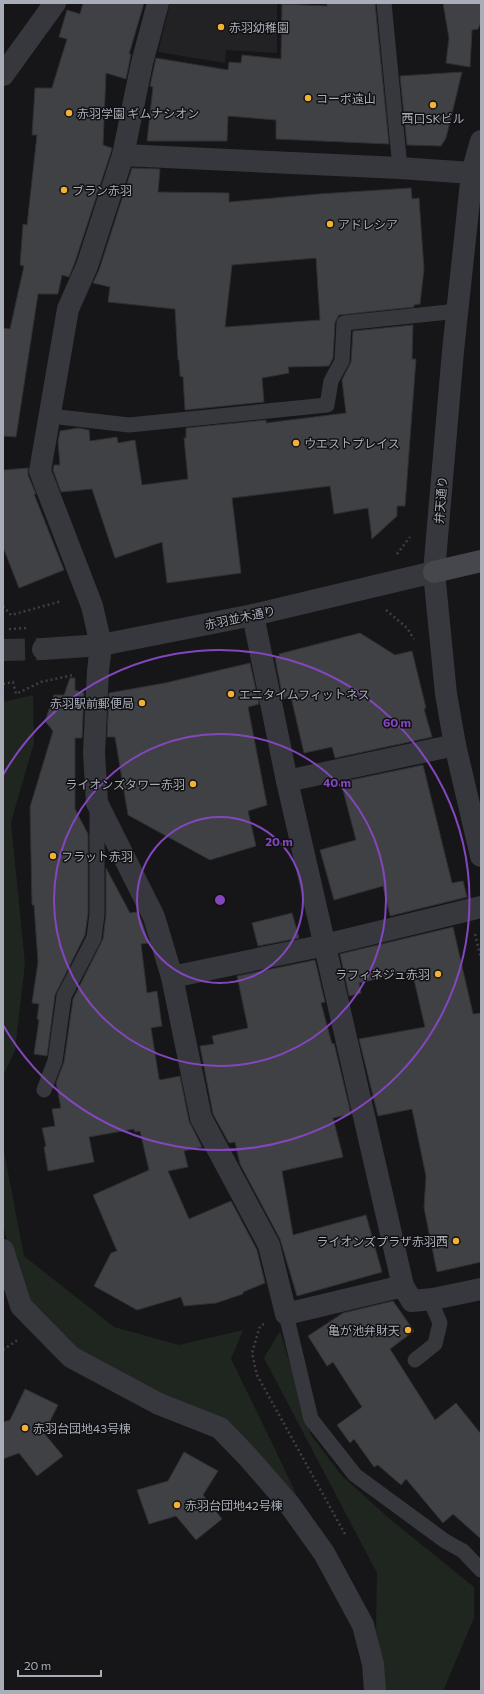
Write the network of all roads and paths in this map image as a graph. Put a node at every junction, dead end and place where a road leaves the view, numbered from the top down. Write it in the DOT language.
graph roads {
  1 [pos="55,3"];
  2 [pos="158,3"];
  3 [pos="384,3"];
  4 [pos="3,75"];
  5 [pos="481,141"];
  6 [pos="123,155"];
  7 [pos="477,164"];
  8 [pos="400,168"];
  9 [pos="458,311"];
  10 [pos="50,416"];
  11 [pos="481,561"];
  12 [pos="434,572"];
  13 [pos="64,600"];
  14 [pos="3,606"];
  15 [pos="381,607"];
  16 [pos="253,615"];
  17 [pos="416,643"];
  18 [pos="101,645"];
  19 [pos="43,650"];
  20 [pos="68,676"];
  21 [pos="3,684"];
  22 [pos="456,745"];
  23 [pos="287,780"];
  24 [pos="98,803"];
  25 [pos="481,856"];
  26 [pos="481,907"];
  27 [pos="474,929"];
  28 [pos="325,945"];
  29 [pos="481,959"];
  30 [pos="172,977"];
  31 [pos="44,1090"];
  32 [pos="3,1250"];
  33 [pos="403,1286"];
  34 [pos="481,1289"];
  35 [pos="433,1299"];
  36 [pos="286,1314"];
  37 [pos="415,1360"];
  38 [pos="348,1541"];
  39 [pos="481,1570"];
  40 [pos="375,1691"];
  1 -- 4 [label="street"];
  2 -- 6 [label="street"];
  3 -- 8 [label="lane"];
  5 -- 7 [label="street, 弁天通り"];
  6 -- 8 [label="street"];
  6 -- 10 [label="street"];
  7 -- 8 [label="street"];
  7 -- 9 [label="street, 弁天通り"];
  9 -- 10 [label="lane"];
  9 -- 12 [label="street, 弁天通り"];
  10 -- 18 [label="street"];
  11 -- 12 [label="main road"];
  12 -- 16 [label="street, 赤羽並木通り"];
  12 -- 22 [label="street, 弁天通り"];
  13 -- 14 [label="path"];
  15 -- 17 [label="path"];
  16 -- 18 [label="street, 赤羽並木通り"];
  16 -- 23 [label="street"];
  18 -- 19 [label="street, 赤羽並木通り"];
  18 -- 24 [label="street"];
  20 -- 21 [label="path"];
  22 -- 23 [label="street"];
  22 -- 25 [label="street, 弁天通り"];
  23 -- 28 [label="street"];
  24 -- 30 [label="street"];
  24 -- 31 [label="lane"];
  26 -- 28 [label="street"];
  27 -- 29 [label="path"];
  28 -- 30 [label="street"];
  28 -- 33 [label="street"];
  30 -- 36 [label="street"];
  32 -- 40 [label="street"];
  33 -- 35 [label="street"];
  33 -- 36 [label="street"];
  34 -- 35 [label="street"];
  35 -- 37 [label="lane"];
  36 -- 38 [label="path"];
  36 -- 39 [label="lane"];
}
